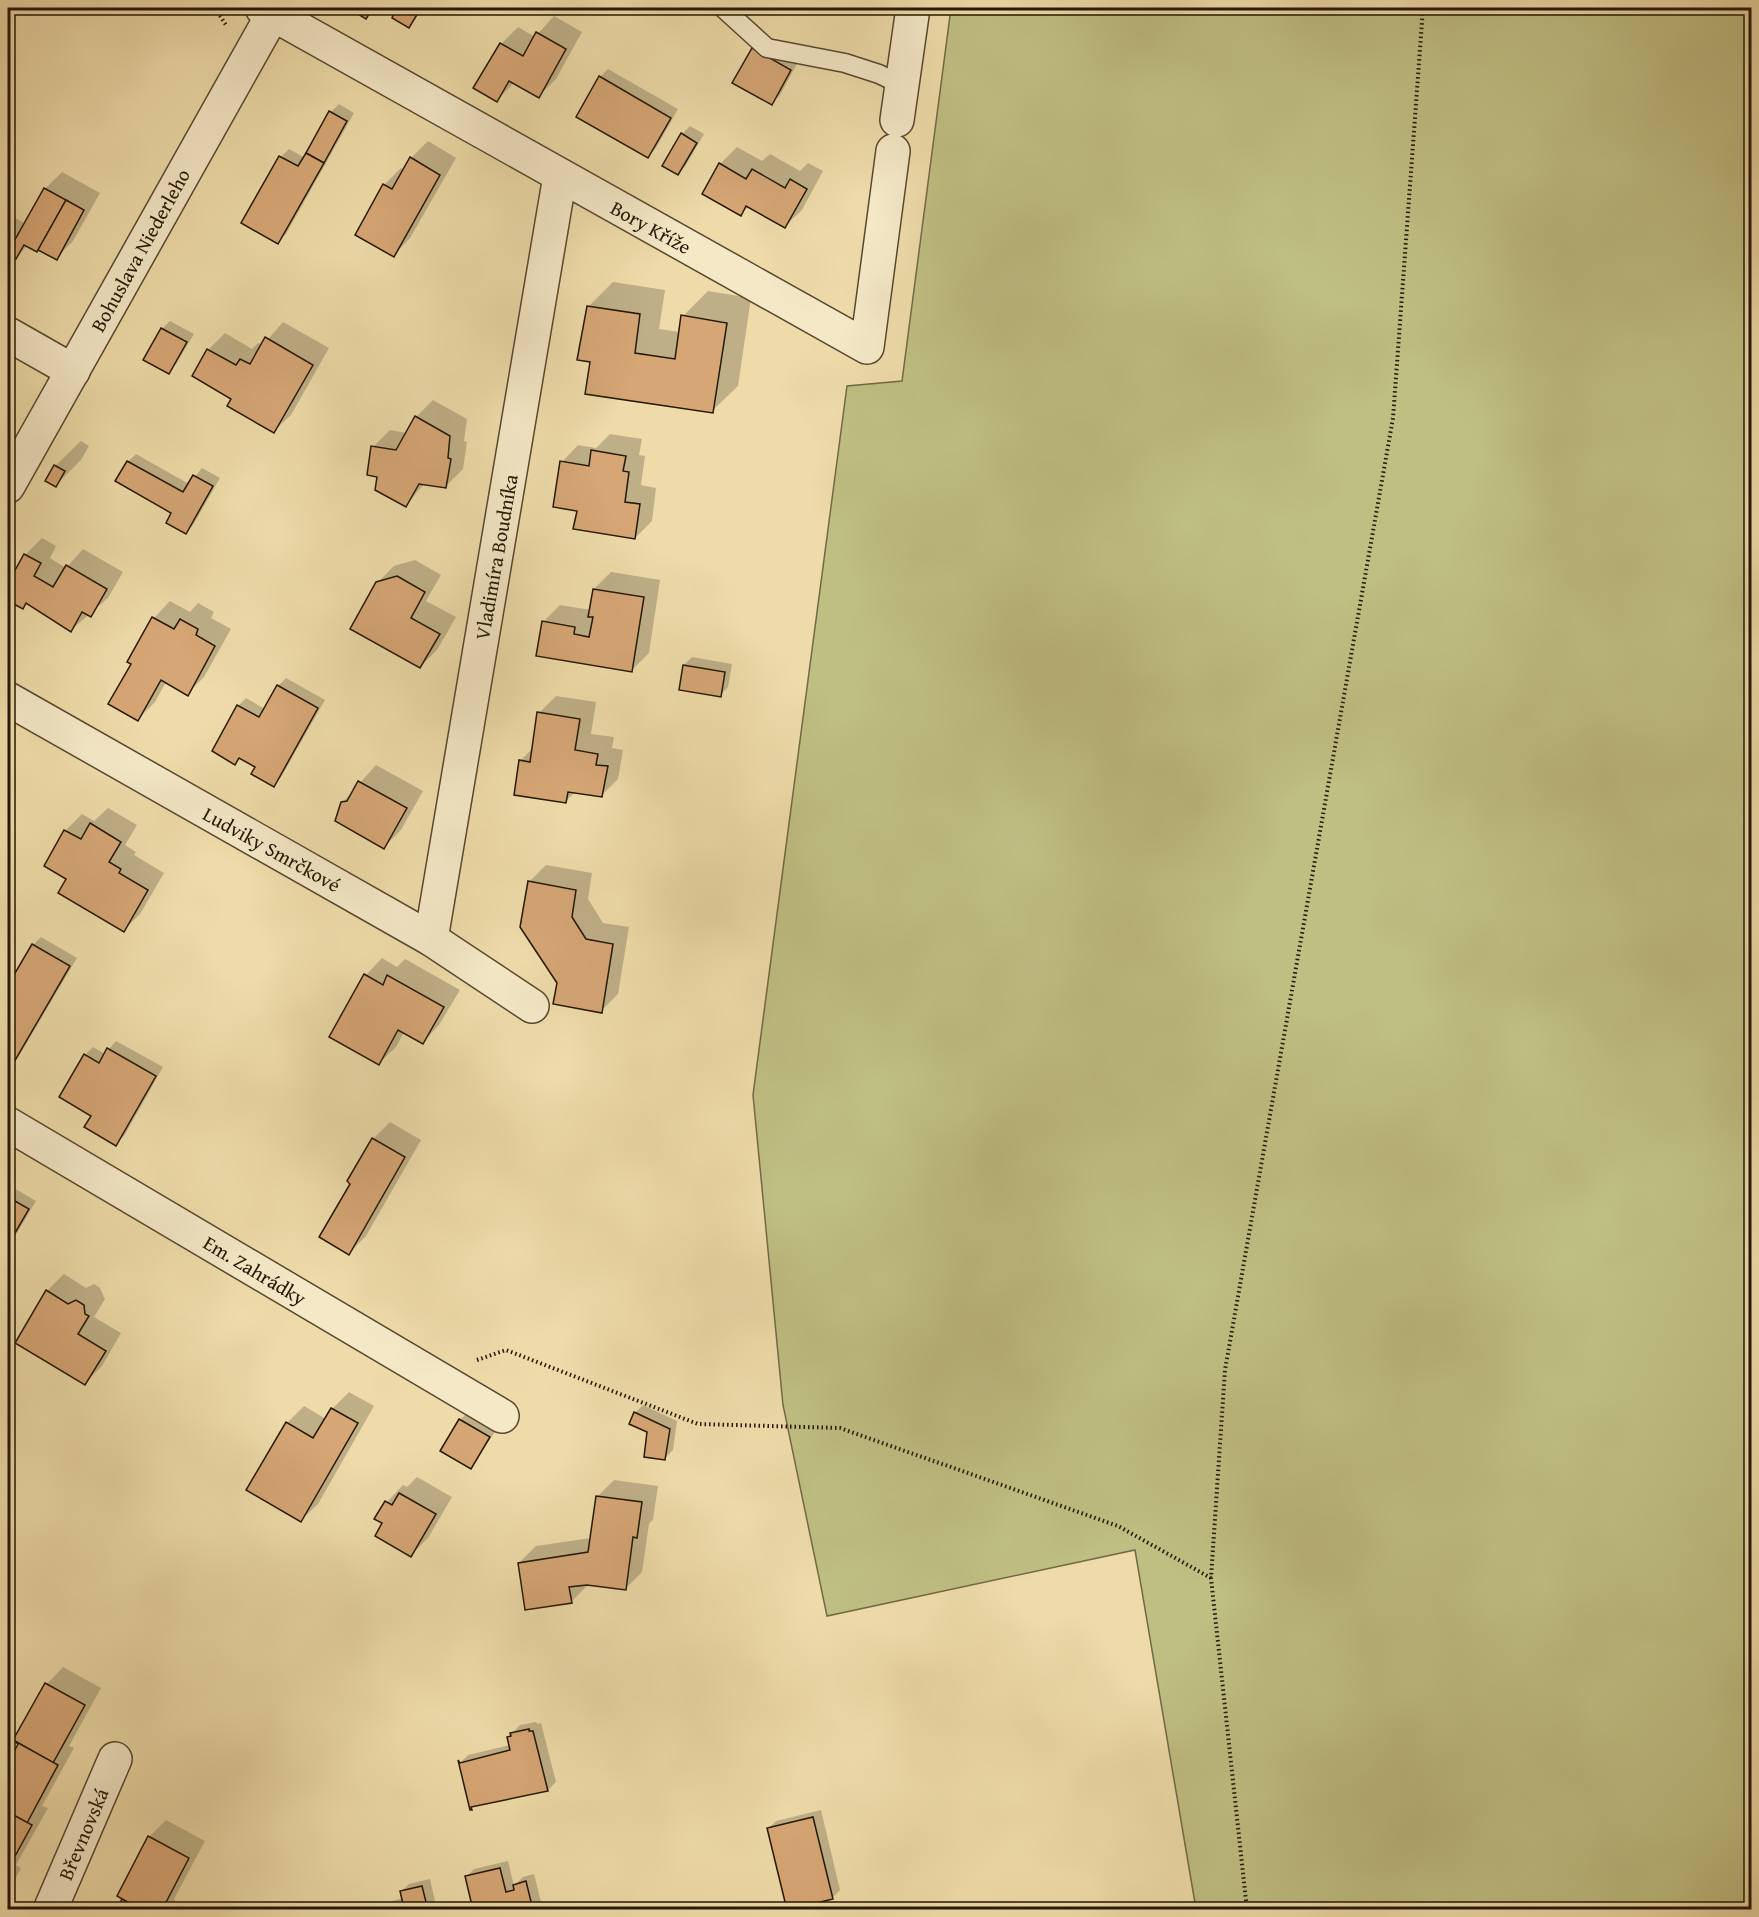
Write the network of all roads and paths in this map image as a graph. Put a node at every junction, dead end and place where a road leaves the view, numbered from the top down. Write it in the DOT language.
graph roads {
  1 [pos="723,8"];
  2 [pos="913,8"];
  3 [pos="1423,8"];
  4 [pos="267,10"];
  5 [pos="902,85"];
  6 [pos="560,176"];
  7 [pos="8,334"];
  8 [pos="73,371"];
  9 [pos="8,486"];
  10 [pos="8,699"];
  11 [pos="431,939"];
  12 [pos="532,1006"];
  13 [pos="8,1124"];
  14 [pos="434,1375"];
  15 [pos="502,1416"];
  16 [pos="1211,1578"];
  17 [pos="116,1759"];
  18 [pos="50,1910"];
  19 [pos="1246,1910"];
  1 -- 5 [label="lane"];
  2 -- 5 [label="street"];
  3 -- 16 [label="path"];
  4 -- 6 [label="street, Bory Kříže"];
  4 -- 8 [label="street, Bohuslava Niederleho"];
  5 -- 6 [label="street, Bory Kříže"];
  6 -- 11 [label="street, Vladimíra Boudníka"];
  7 -- 8 [label="street"];
  8 -- 9 [label="street, Bohuslava Niederleho"];
  10 -- 11 [label="street, Ludviky Smrčkové"];
  11 -- 12 [label="street, Ludviky Smrčkové"];
  13 -- 14 [label="street, Em. Zahrádky"];
  14 -- 15 [label="street, Em. Zahrádky"];
  14 -- 16 [label="path"];
  16 -- 19 [label="path"];
  17 -- 18 [label="street, Břevnovská"];
}
